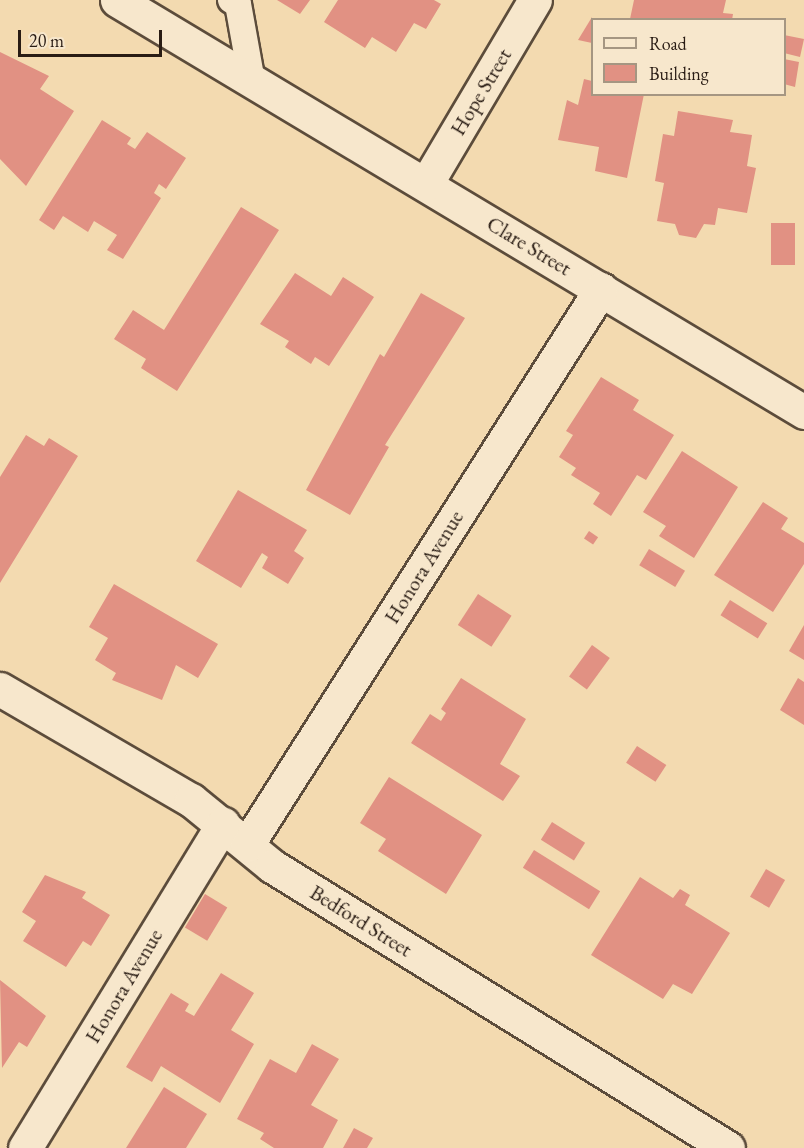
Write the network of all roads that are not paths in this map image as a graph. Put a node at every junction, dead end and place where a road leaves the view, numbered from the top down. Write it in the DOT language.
graph roads {
  1 [pos="117,0"];
  2 [pos="231,0"];
  3 [pos="535,0"];
  4 [pos="252,82"];
  5 [pos="426,184"];
  6 [pos="601,289"];
  7 [pos="804,412"];
  8 [pos="0,689"];
  9 [pos="223,825"];
  10 [pos="247,845"];
  11 [pos="25,1148"];
  12 [pos="728,1148"];
  1 -- 4 [label="street, Clare Street"];
  2 -- 4 [label="lane"];
  3 -- 5 [label="street, Hope Street"];
  4 -- 5 [label="street, Clare Street"];
  5 -- 6 [label="street, Clare Street"];
  6 -- 7 [label="street, Clare Street"];
  6 -- 10 [label="street, Honora Avenue"];
  8 -- 9 [label="street, Bedford Street"];
  9 -- 10 [label="street, Bedford Street"];
  9 -- 11 [label="street, Honora Avenue"];
  10 -- 12 [label="street, Bedford Street"];
}
